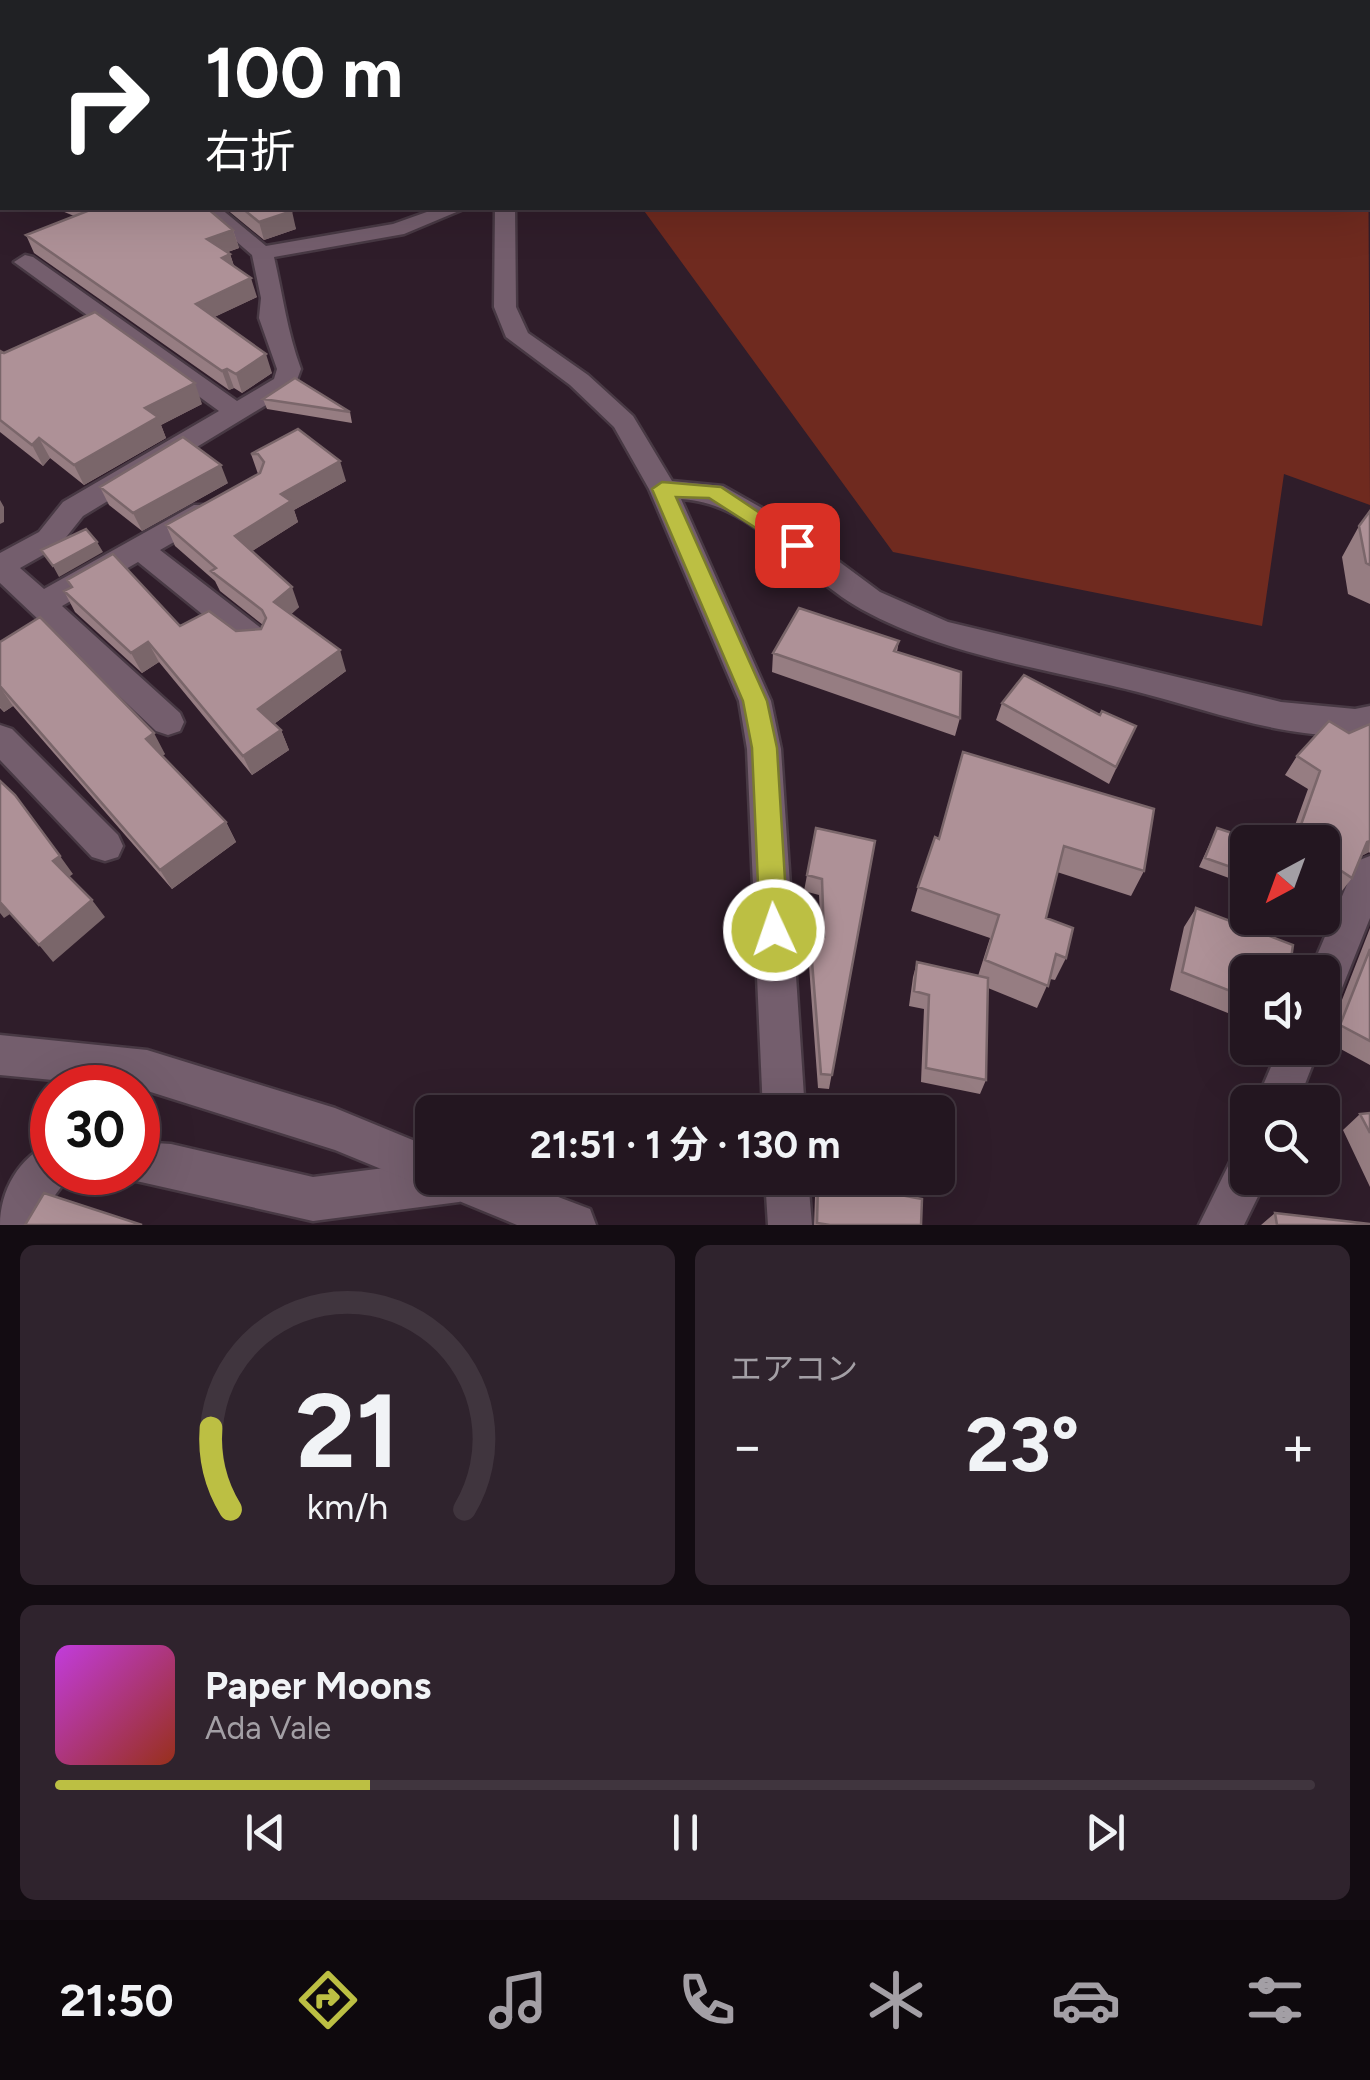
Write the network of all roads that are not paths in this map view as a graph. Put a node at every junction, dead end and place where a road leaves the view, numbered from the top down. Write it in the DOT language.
graph roads {
  1 [pos="210,210"];
  2 [pos="451,210"];
  3 [pos="505,210"];
  4 [pos="262,253"];
  5 [pos="25,262"];
  6 [pos="237,412"];
  7 [pos="662,489"];
  8 [pos="222,502"];
  9 [pos="140,548"];
  10 [pos="0,566"];
  11 [pos="41,604"];
  12 [pos="255,640"];
  13 [pos="1370,718"];
  14 [pos="168,722"];
  15 [pos="0,738"];
  16 [pos="105,846"];
  17 [pos="1370,872"];
  18 [pos="1336,955"];
  19 [pos="0,1055"];
  20 [pos="783,1095"];
  21 [pos="415,1163"];
  22 [pos="160,1164"];
  23 [pos="415,1182"];
  24 [pos="30,1193"];
  25 [pos="497,1195"];
  26 [pos="788,1195"];
  27 [pos="1235,1195"];
  28 [pos="5,1225"];
  29 [pos="574,1225"];
  30 [pos="790,1225"];
  31 [pos="1220,1225"];
  1 -- 4 [label="street"];
  2 -- 4 [label="street"];
  3 -- 7 [label="street"];
  4 -- 6 [label="street"];
  5 -- 6 [label="street"];
  6 -- 10 [label="street"];
  7 -- 13 [label="street"];
  7 -- 20 [label="street"];
  8 -- 9 [label="street"];
  9 -- 11 [label="street"];
  9 -- 12 [label="street"];
  10 -- 11 [label="street"];
  11 -- 14 [label="street"];
  15 -- 16 [label="street"];
  17 -- 18 [label="street"];
  19 -- 21 [label="street"];
  22 -- 23 [label="street"];
  24 -- 28 [label="street"];
  25 -- 29 [label="street"];
  26 -- 30 [label="street"];
  27 -- 31 [label="street"];
}
